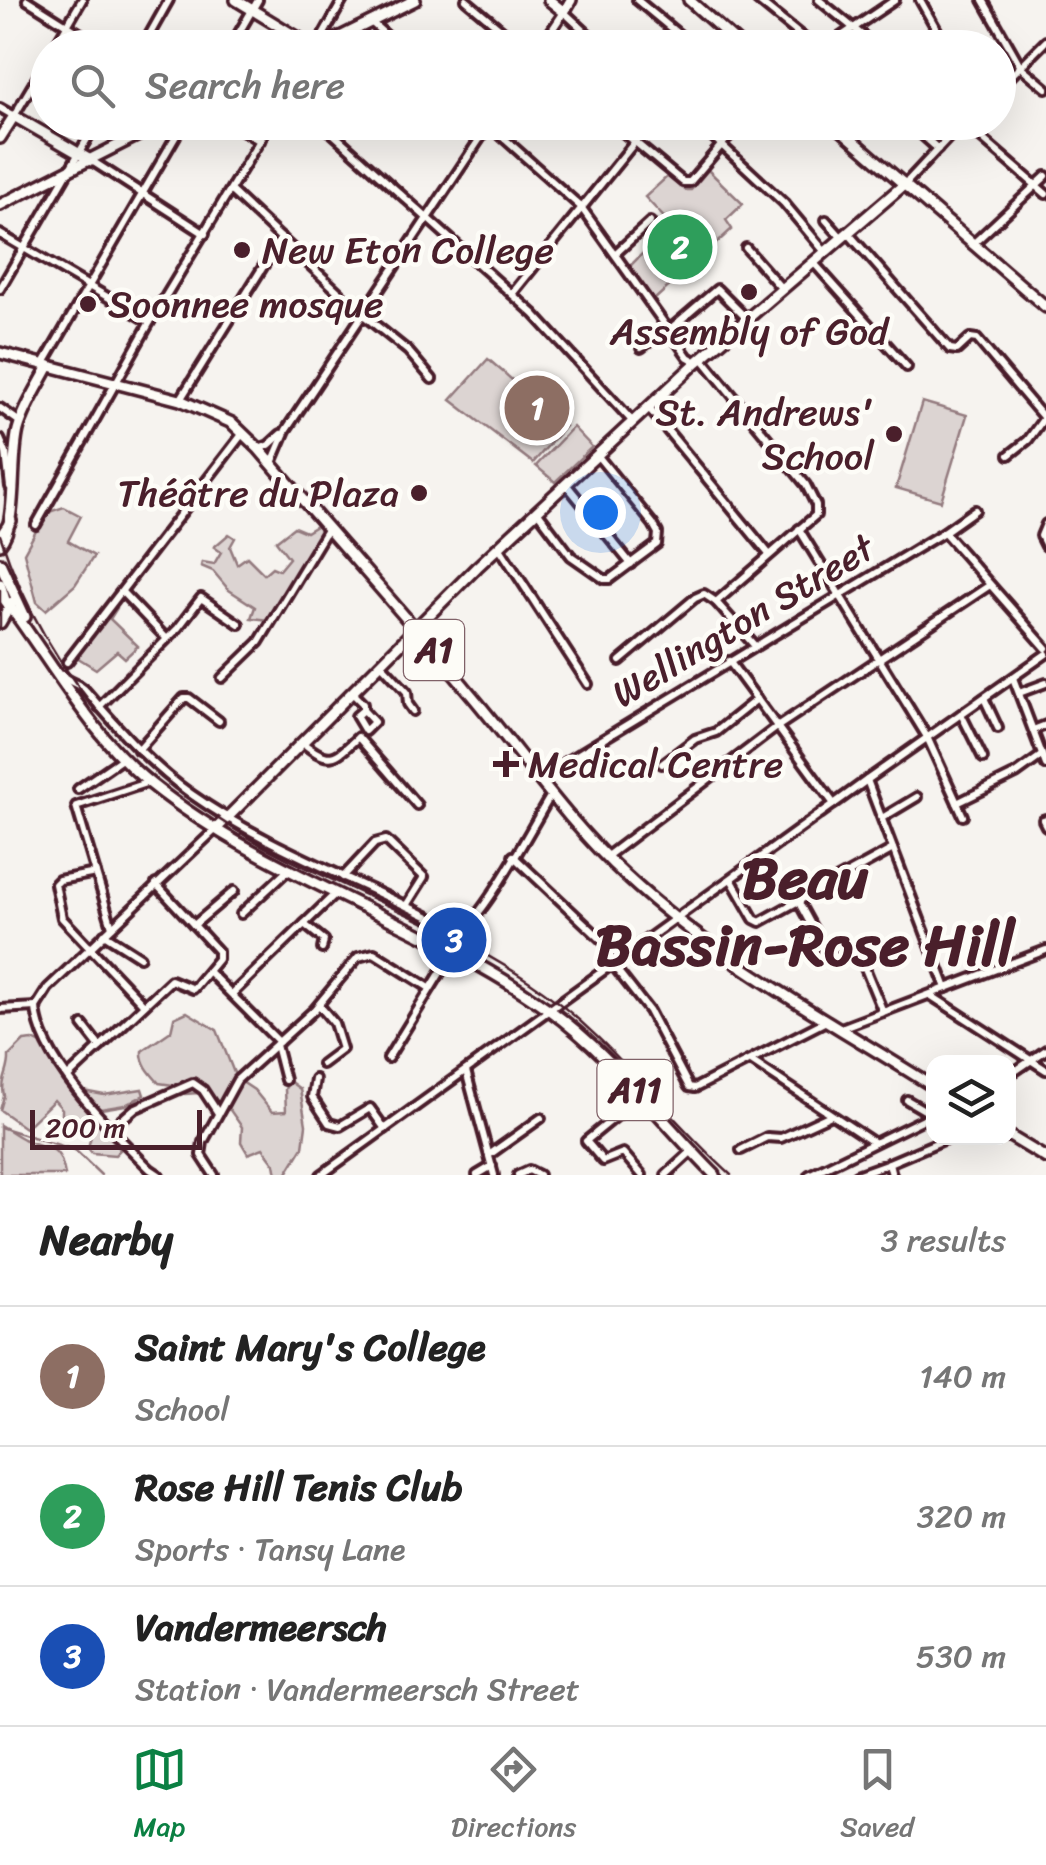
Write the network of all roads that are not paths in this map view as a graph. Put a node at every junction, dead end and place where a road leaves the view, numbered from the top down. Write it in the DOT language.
graph roads {
  1 [pos="27,0"];
  2 [pos="82,0"];
  3 [pos="169,0"];
  4 [pos="236,0"];
  5 [pos="258,0"];
  6 [pos="343,0"];
  7 [pos="415,0"];
  8 [pos="466,0"];
  9 [pos="549,0"];
  10 [pos="571,0"];
  11 [pos="637,0"];
  12 [pos="688,0"];
  13 [pos="757,0"];
  14 [pos="819,0"];
  15 [pos="894,0"];
  16 [pos="920,0"];
  17 [pos="983,0"];
  18 [pos="882,3"];
  19 [pos="252,10"];
  20 [pos="564,12"];
  21 [pos="371,22"];
  22 [pos="68,25"];
  23 [pos="855,28"];
  24 [pos="65,30"];
  25 [pos="76,30"];
  26 [pos="152,30"];
  27 [pos="240,30"];
  28 [pos="286,30"];
  29 [pos="326,30"];
  30 [pos="354,30"];
  31 [pos="380,30"];
  32 [pos="501,30"];
  33 [pos="552,30"];
  34 [pos="584,30"];
  35 [pos="673,30"];
  36 [pos="722,30"];
  37 [pos="794,30"];
  38 [pos="852,30"];
  39 [pos="857,30"];
  40 [pos="937,30"];
  41 [pos="1000,30"];
  42 [pos="1046,41"];
  43 [pos="1016,58"];
  44 [pos="1021,67"];
  45 [pos="1016,72"];
  46 [pos="1046,88"];
  47 [pos="30,89"];
  48 [pos="0,108"];
  49 [pos="14,116"];
  50 [pos="30,125"];
  51 [pos="0,138"];
  52 [pos="56,140"];
  53 [pos="86,140"];
  54 [pos="131,140"];
  55 [pos="174,140"];
  56 [pos="340,140"];
  57 [pos="478,140"];
  58 [pos="507,140"];
  59 [pos="632,140"];
  60 [pos="718,140"];
  61 [pos="726,140"];
  62 [pos="854,140"];
  63 [pos="928,140"];
  64 [pos="946,140"];
  65 [pos="984,140"];
  66 [pos="260,141"];
  67 [pos="634,142"];
  68 [pos="723,144"];
  69 [pos="938,149"];
  70 [pos="78,153"];
  71 [pos="92,161"];
  72 [pos="68,173"];
  73 [pos="1046,176"];
  74 [pos="906,183"];
  75 [pos="1036,185"];
  76 [pos="231,191"];
  77 [pos="1046,194"];
  78 [pos="144,195"];
  79 [pos="0,205"];
  80 [pos="581,208"];
  81 [pos="426,218"];
  82 [pos="826,220"];
  83 [pos="650,222"];
  84 [pos="0,234"];
  85 [pos="204,234"];
  86 [pos="846,236"];
  87 [pos="281,238"];
  88 [pos="974,243"];
  89 [pos="746,248"];
  90 [pos="24,249"];
  91 [pos="826,252"];
  92 [pos="616,253"];
  93 [pos="814,263"];
  94 [pos="88,286"];
  95 [pos="0,289"];
  96 [pos="783,290"];
  97 [pos="512,294"];
  98 [pos="1046,307"];
  99 [pos="362,314"];
  100 [pos="748,320"];
  101 [pos="150,322"];
  102 [pos="668,329"];
  103 [pos="641,348"];
  104 [pos="0,354"];
  105 [pos="699,360"];
  106 [pos="46,366"];
  107 [pos="907,367"];
  108 [pos="432,379"];
  109 [pos="115,384"];
  110 [pos="180,400"];
  111 [pos="0,408"];
  112 [pos="648,408"];
  113 [pos="1045,417"];
  114 [pos="20,422"];
  115 [pos="633,422"];
  116 [pos="286,430"];
  117 [pos="244,432"];
  118 [pos="0,439"];
  119 [pos="16,442"];
  120 [pos="259,448"];
  121 [pos="4,449"];
  122 [pos="597,455"];
  123 [pos="1009,455"];
  124 [pos="272,464"];
  125 [pos="566,484"];
  126 [pos="10,492"];
  127 [pos="975,510"];
  128 [pos="537,511"];
  129 [pos="1046,524"];
  130 [pos="36,526"];
  131 [pos="328,528"];
  132 [pos="799,530"];
  133 [pos="944,532"];
  134 [pos="0,540"];
  135 [pos="499,546"];
  136 [pos="1046,546"];
  137 [pos="768,554"];
  138 [pos="0,563"];
  139 [pos="631,564"];
  140 [pos="1,585"];
  141 [pos="990,585"];
  142 [pos="122,592"];
  143 [pos="838,594"];
  144 [pos="716,602"];
  145 [pos="10,607"];
  146 [pos="24,623"];
  147 [pos="0,624"];
  148 [pos="239,624"];
  149 [pos="416,629"];
  150 [pos="166,638"];
  151 [pos="754,645"];
  152 [pos="40,651"];
  153 [pos="1046,651"];
  154 [pos="878,660"];
  155 [pos="729,661"];
  156 [pos="67,662"];
  157 [pos="620,662"];
  158 [pos="381,664"];
  159 [pos="53,671"];
  160 [pos="222,678"];
  161 [pos="1013,678"];
  162 [pos="1046,683"];
  163 [pos="588,684"];
  164 [pos="352,693"];
  165 [pos="1018,693"];
  166 [pos="984,698"];
  167 [pos="757,699"];
  168 [pos="99,707"];
  169 [pos="363,710"];
  170 [pos="413,711"];
  171 [pos="961,714"];
  172 [pos="219,721"];
  173 [pos="1046,725"];
  174 [pos="778,727"];
  175 [pos="998,728"];
  176 [pos="1032,730"];
  177 [pos="365,731"];
  178 [pos="358,737"];
  179 [pos="927,737"];
  180 [pos="303,742"];
  181 [pos="138,750"];
  182 [pos="1041,756"];
  183 [pos="123,758"];
  184 [pos="983,758"];
  185 [pos="662,764"];
  186 [pos="1045,765"];
  187 [pos="540,778"];
  188 [pos="867,780"];
  189 [pos="149,782"];
  190 [pos="78,789"];
  191 [pos="552,794"];
  192 [pos="918,797"];
  193 [pos="957,803"];
  194 [pos="418,804"];
  195 [pos="834,804"];
  196 [pos="963,816"];
  197 [pos="228,818"];
  198 [pos="882,818"];
  199 [pos="216,830"];
  200 [pos="893,849"];
  201 [pos="513,856"];
  202 [pos="606,857"];
  203 [pos="287,871"];
  204 [pos="96,873"];
  205 [pos="343,877"];
  206 [pos="730,879"];
  207 [pos="156,884"];
  208 [pos="234,891"];
  209 [pos="334,895"];
  210 [pos="798,901"];
  211 [pos="408,904"];
  212 [pos="241,914"];
  213 [pos="677,919"];
  214 [pos="304,924"];
  215 [pos="194,925"];
  216 [pos="112,927"];
  217 [pos="104,934"];
  218 [pos="90,948"];
  219 [pos="322,949"];
  220 [pos="1046,950"];
  221 [pos="452,952"];
  222 [pos="140,957"];
  223 [pos="622,958"];
  224 [pos="613,964"];
  225 [pos="210,972"];
  226 [pos="428,987"];
  227 [pos="946,988"];
  228 [pos="233,993"];
  229 [pos="929,994"];
  230 [pos="144,1005"];
  231 [pos="319,1005"];
  232 [pos="36,1007"];
  233 [pos="0,1009"];
  234 [pos="550,1010"];
  235 [pos="883,1012"];
  236 [pos="829,1020"];
  237 [pos="84,1026"];
  238 [pos="842,1028"];
  239 [pos="277,1044"];
  240 [pos="100,1046"];
  241 [pos="1046,1050"];
  242 [pos="388,1058"];
  243 [pos="1030,1060"];
  244 [pos="751,1062"];
  245 [pos="322,1064"];
  246 [pos="1016,1070"];
  247 [pos="1046,1070"];
  248 [pos="466,1071"];
  249 [pos="68,1077"];
  250 [pos="315,1078"];
  251 [pos="285,1080"];
  252 [pos="926,1082"];
  253 [pos="640,1096"];
  254 [pos="907,1100"];
  255 [pos="926,1110"];
  256 [pos="218,1112"];
  257 [pos="832,1115"];
  258 [pos="926,1117"];
  259 [pos="541,1118"];
  260 [pos="112,1128"];
  261 [pos="384,1129"];
  262 [pos="1016,1140"];
  263 [pos="873,1142"];
  264 [pos="931,1145"];
  265 [pos="741,1150"];
  266 [pos="692,1152"];
  267 [pos="489,1154"];
  268 [pos="1046,1158"];
  269 [pos="888,1163"];
  270 [pos="492,1166"];
  271 [pos="160,1175"];
  272 [pos="214,1175"];
  273 [pos="321,1175"];
  274 [pos="476,1175"];
  275 [pos="494,1175"];
  276 [pos="518,1175"];
  277 [pos="540,1175"];
  278 [pos="642,1175"];
  279 [pos="666,1175"];
  280 [pos="714,1175"];
  281 [pos="809,1175"];
  282 [pos="856,1175"];
  283 [pos="892,1175"];
  1 -- 22 [label="street"];
  2 -- 22 [label="street"];
  3 -- 26 [label="street"];
  4 -- 19 [label="main road"];
  5 -- 19 [label="street"];
  6 -- 29 [label="street"];
  7 -- 21 [label="main road"];
  8 -- 32 [label="street"];
  9 -- 20 [label="main road"];
  10 -- 20 [label="main road"];
  11 -- 35 [label="street"];
  12 -- 36 [label="main road"];
  13 -- 37 [label="street"];
  14 -- 23 [label="street"];
  15 -- 18 [label="street"];
  16 -- 40 [label="street"];
  17 -- 41 [label="street"];
  18 -- 23 [label="street"];
  19 -- 27 [label="street"];
  19 -- 28 [label="main road"];
  20 -- 33 [label="street"];
  20 -- 34 [label="street"];
  21 -- 30 [label="main road"];
  21 -- 31 [label="street"];
  22 -- 24 [label="street"];
  22 -- 25 [label="street"];
  23 -- 38 [label="street"];
  23 -- 39 [label="street"];
  42 -- 44 [label="street"];
  43 -- 44 [label="street"];
  44 -- 45 [label="street"];
  44 -- 46 [label="street"];
  47 -- 49 [label="street"];
  48 -- 49 [label="street"];
  49 -- 50 [label="main road"];
  49 -- 51 [label="main road"];
  52 -- 70 [label="main road"];
  53 -- 70 [label="street"];
  54 -- 71 [label="main road"];
  55 -- 78 [label="street"];
  56 -- 81 [label="street"];
  57 -- 81 [label="street"];
  58 -- 80 [label="street"];
  59 -- 67 [label="street"];
  60 -- 68 [label="street"];
  61 -- 68 [label="street"];
  62 -- 74 [label="main road"];
  63 -- 69 [label="street"];
  64 -- 69 [label="street"];
  65 -- 75 [label="street"];
  66 -- 76 [label="street"];
  67 -- 68 [label="street"];
  67 -- 80 [label="street"];
  68 -- 91 [label="street"];
  69 -- 74 [label="street"];
  70 -- 71 [label="main road"];
  70 -- 72 [label="street"];
  71 -- 72 [label="main road"];
  71 -- 78 [label="street"];
  72 -- 79 [label="main road"];
  72 -- 90 [label="street"];
  73 -- 75 [label="street"];
  74 -- 86 [label="main road"];
  74 -- 88 [label="main road"];
  75 -- 77 [label="street"];
  75 -- 88 [label="street"];
  76 -- 85 [label="street"];
  76 -- 87 [label="street"];
  78 -- 85 [label="street"];
  78 -- 94 [label="street"];
  80 -- 92 [label="street"];
  80 -- 97 [label="street"];
  81 -- 97 [label="street"];
  81 -- 99 [label="street"];
  82 -- 86 [label="street"];
  83 -- 92 [label="street"];
  84 -- 90 [label="street"];
  85 -- 101 [label="street"];
  86 -- 91 [label="main road"];
  86 -- 113 [label="street"];
  87 -- 99 [label="street"];
  87 -- 110 [label="street"];
  88 -- 98 [label="main road"];
  89 -- 96 [label="street"];
  90 -- 94 [label="street"];
  90 -- 95 [label="street"];
  91 -- 93 [label="main road"];
  92 -- 102 [label="street"];
  93 -- 96 [label="main road"];
  93 -- 107 [label="street"];
  94 -- 101 [label="street"];
  94 -- 106 [label="street"];
  96 -- 100 [label="main road"];
  97 -- 115 [label="street"];
  99 -- 108 [label="street"];
  99 -- 116 [label="street"];
  100 -- 102 [label="street"];
  100 -- 105 [label="main road"];
  101 -- 109 [label="street"];
  102 -- 103 [label="street"];
  102 -- 105 [label="street"];
  104 -- 106 [label="main road, A1"];
  105 -- 112 [label="main road"];
  105 -- 132 [label="street"];
  106 -- 109 [label="main road, A1"];
  106 -- 114 [label="main road"];
  109 -- 110 [label="main road, A1"];
  109 -- 130 [label="street"];
  110 -- 117 [label="main road, A1"];
  111 -- 114 [label="street"];
  112 -- 115 [label="main road"];
  112 -- 137 [label="street"];
  113 -- 123 [label="street"];
  114 -- 119 [label="main road"];
  115 -- 122 [label="main road"];
  116 -- 120 [label="street"];
  116 -- 124 [label="street"];
  117 -- 120 [label="main road, A1"];
  117 -- 142 [label="street"];
  118 -- 121 [label="street"];
  119 -- 121 [label="street"];
  119 -- 126 [label="main road"];
  120 -- 124 [label="main road, A1"];
  121 -- 126 [label="street"];
  122 -- 125 [label="main road"];
  122 -- 139 [label="street"];
  124 -- 131 [label="main road, A1"];
  125 -- 128 [label="main road"];
  125 -- 139 [label="street"];
  126 -- 134 [label="main road"];
  127 -- 133 [label="street, Wellington Street"];
  128 -- 135 [label="main road"];
  128 -- 139 [label="street"];
  129 -- 136 [label="street"];
  131 -- 149 [label="main road, A1"];
  131 -- 160 [label="street"];
  132 -- 137 [label="street"];
  132 -- 143 [label="street"];
  133 -- 141 [label="street"];
  133 -- 143 [label="street, Wellington Street"];
  135 -- 149 [label="main road"];
  135 -- 163 [label="street"];
  137 -- 144 [label="street"];
  138 -- 140 [label="main road, A11"];
  140 -- 145 [label="main road, A11"];
  141 -- 153 [label="street"];
  141 -- 154 [label="street"];
  142 -- 150 [label="street"];
  142 -- 156 [label="street"];
  143 -- 151 [label="street, Wellington Street"];
  143 -- 154 [label="street"];
  144 -- 151 [label="street"];
  144 -- 157 [label="street"];
  145 -- 146 [label="main road, A11"];
  145 -- 147 [label="main road"];
  145 -- 152 [label="main road, A11"];
  146 -- 147 [label="main road"];
  146 -- 152 [label="main road, A11"];
  148 -- 150 [label="street"];
  149 -- 158 [label="main road"];
  149 -- 187 [label="main road, A1"];
  150 -- 168 [label="street"];
  151 -- 155 [label="street, Wellington Street"];
  152 -- 159 [label="main road, A11"];
  153 -- 161 [label="street"];
  154 -- 174 [label="street"];
  154 -- 179 [label="street"];
  155 -- 167 [label="street"];
  155 -- 187 [label="street, Wellington Street"];
  158 -- 164 [label="main road"];
  158 -- 170 [label="street"];
  159 -- 168 [label="street"];
  159 -- 183 [label="main road, A11"];
  161 -- 165 [label="street"];
  161 -- 166 [label="street"];
  162 -- 165 [label="street"];
  164 -- 169 [label="street"];
  164 -- 180 [label="main road"];
  165 -- 176 [label="street"];
  166 -- 171 [label="street"];
  166 -- 175 [label="street"];
  167 -- 174 [label="street"];
  167 -- 185 [label="street"];
  168 -- 181 [label="street"];
  169 -- 177 [label="street"];
  169 -- 177 [label="street"];
  171 -- 179 [label="street"];
  171 -- 184 [label="street"];
  172 -- 181 [label="street"];
  173 -- 176 [label="street"];
  174 -- 195 [label="street"];
  174 -- 202 [label="street"];
  176 -- 182 [label="street"];
  177 -- 178 [label="street"];
  178 -- 180 [label="street"];
  178 -- 194 [label="street"];
  179 -- 188 [label="street"];
  179 -- 193 [label="street"];
  180 -- 197 [label="main road"];
  181 -- 197 [label="street"];
  182 -- 186 [label="street"];
  182 -- 193 [label="street"];
  183 -- 189 [label="main road, A11"];
  183 -- 190 [label="street"];
  187 -- 191 [label="main road, A1"];
  188 -- 195 [label="street"];
  188 -- 198 [label="street"];
  189 -- 199 [label="main road, A11"];
  189 -- 204 [label="street"];
  191 -- 201 [label="street"];
  191 -- 202 [label="main road, A1"];
  192 -- 198 [label="street"];
  193 -- 196 [label="street"];
  195 -- 206 [label="street"];
  197 -- 199 [label="main road"];
  197 -- 205 [label="street"];
  198 -- 200 [label="street"];
  199 -- 203 [label="main road, A11"];
  199 -- 207 [label="street"];
  200 -- 210 [label="street"];
  200 -- 227 [label="street"];
  201 -- 211 [label="street"];
  201 -- 223 [label="street"];
  202 -- 213 [label="main road, A1"];
  203 -- 209 [label="main road, A11"];
  203 -- 212 [label="street"];
  204 -- 216 [label="street"];
  204 -- 218 [label="street"];
  205 -- 211 [label="street"];
  205 -- 211 [label="street"];
  206 -- 210 [label="street"];
  206 -- 213 [label="street"];
  207 -- 215 [label="street"];
  207 -- 216 [label="street"];
  208 -- 215 [label="street"];
  209 -- 214 [label="street"];
  209 -- 221 [label="main road, A11"];
  210 -- 235 [label="street"];
  213 -- 223 [label="street"];
  213 -- 236 [label="main road, A1"];
  214 -- 219 [label="street"];
  214 -- 228 [label="street"];
  215 -- 225 [label="street"];
  216 -- 217 [label="street"];
  217 -- 218 [label="street"];
  217 -- 222 [label="street"];
  218 -- 230 [label="street"];
  218 -- 232 [label="street"];
  220 -- 227 [label="street"];
  221 -- 226 [label="street"];
  221 -- 234 [label="main road, A11"];
  223 -- 224 [label="street"];
  224 -- 234 [label="street"];
  224 -- 244 [label="street"];
  225 -- 228 [label="street"];
  225 -- 230 [label="street"];
  226 -- 231 [label="street"];
  226 -- 242 [label="street"];
  227 -- 229 [label="street"];
  228 -- 239 [label="street"];
  229 -- 235 [label="street"];
  229 -- 243 [label="street"];
  230 -- 240 [label="street"];
  231 -- 239 [label="street"];
  231 -- 245 [label="street"];
  232 -- 233 [label="street"];
  232 -- 249 [label="street"];
  234 -- 248 [label="street"];
  234 -- 253 [label="main road, A11"];
  235 -- 238 [label="street"];
  236 -- 238 [label="main road, A1"];
  236 -- 244 [label="street"];
  237 -- 240 [label="street"];
  238 -- 252 [label="main road, A1"];
  239 -- 251 [label="street"];
  239 -- 256 [label="street"];
  240 -- 249 [label="street"];
  241 -- 243 [label="street"];
  243 -- 246 [label="street"];
  243 -- 247 [label="street"];
  244 -- 257 [label="street"];
  248 -- 261 [label="street"];
  248 -- 267 [label="street"];
  249 -- 260 [label="street"];
  250 -- 261 [label="street"];
  253 -- 266 [label="main road, A11"];
  253 -- 278 [label="street"];
  254 -- 255 [label="street"];
  256 -- 260 [label="street"];
  256 -- 272 [label="street"];
  257 -- 263 [label="street"];
  257 -- 265 [label="street"];
  258 -- 263 [label="street"];
  259 -- 267 [label="street"];
  260 -- 271 [label="street"];
  261 -- 273 [label="street"];
  262 -- 268 [label="main road"];
  263 -- 281 [label="street"];
  264 -- 269 [label="street"];
  266 -- 279 [label="street"];
  266 -- 280 [label="main road, A11"];
  267 -- 270 [label="street"];
  269 -- 282 [label="street"];
  269 -- 283 [label="street"];
  270 -- 274 [label="street"];
  270 -- 275 [label="street"];
  276 -- 277 [label="street"];
}
